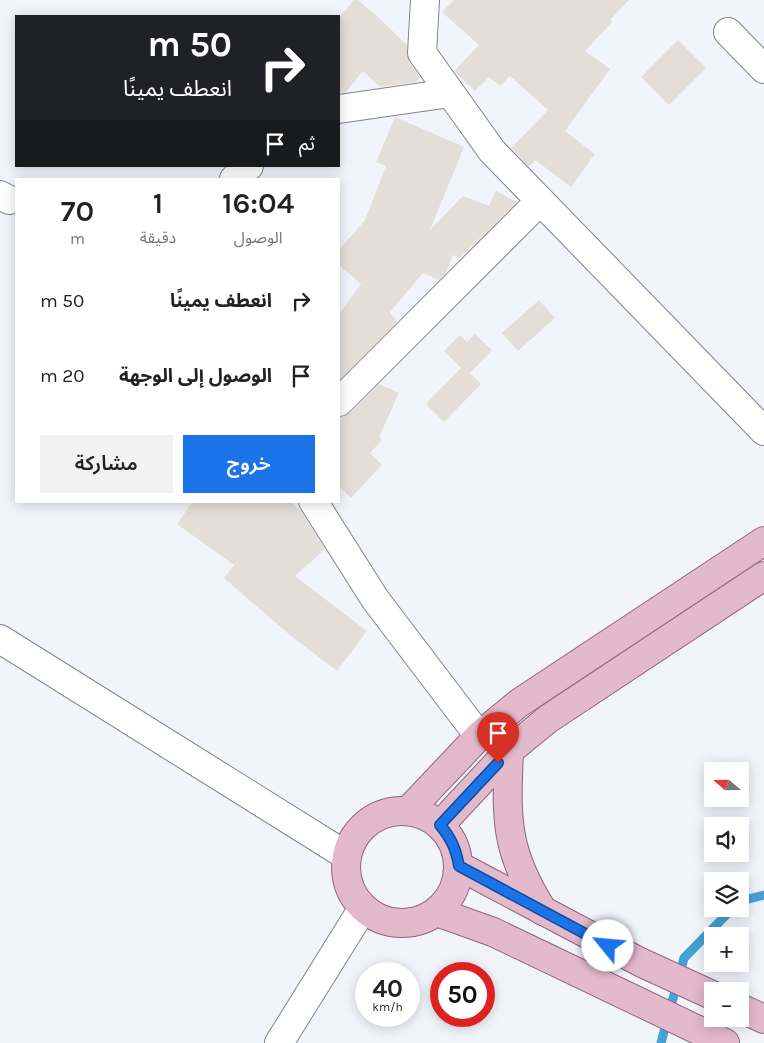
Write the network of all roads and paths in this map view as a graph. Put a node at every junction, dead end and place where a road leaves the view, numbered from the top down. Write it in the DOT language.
graph roads {
  1 [pos="425,0"];
  2 [pos="728,32"];
  3 [pos="764,69"];
  4 [pos="450,93"];
  5 [pos="340,109"];
  6 [pos="248,167"];
  7 [pos="235,178"];
  8 [pos="540,201"];
  9 [pos="340,401"];
  10 [pos="764,431"];
  11 [pos="313,503"];
  12 [pos="764,541"];
  13 [pos="764,576"];
  14 [pos="0,640"];
  15 [pos="478,736"];
  16 [pos="509,751"];
  17 [pos="408,811"];
  18 [pos="440,825"];
  19 [pos="347,856"];
  20 [pos="459,866"];
  21 [pos="363,908"];
  22 [pos="436,912"];
  23 [pos="544,912"];
  24 [pos="704,991"];
  25 [pos="749,1012"];
  26 [pos="764,1019"];
  27 [pos="278,1043"];
  28 [pos="724,1043"];
  1 -- 4 [label="street"];
  2 -- 3 [label="street"];
  4 -- 5 [label="street"];
  4 -- 8 [label="street"];
  6 -- 7 [label="street"];
  8 -- 9 [label="street"];
  8 -- 10 [label="street"];
  11 -- 15 [label="street"];
  12 -- 15 [label="main road"];
  13 -- 16 [label="main road"];
  14 -- 19 [label="street"];
  15 -- 17 [label="main road"];
  16 -- 18 [label="main road"];
  16 -- 23 [label="main road"];
  17 -- 18 [label="main road"];
  17 -- 19 [label="main road"];
  18 -- 20 [label="main road"];
  19 -- 21 [label="main road"];
  20 -- 22 [label="main road"];
  20 -- 23 [label="main road"];
  21 -- 22 [label="main road"];
  21 -- 27 [label="street"];
  22 -- 28 [label="main road"];
  23 -- 24 [label="main road"];
  25 -- 26 [label="main road"];
}
